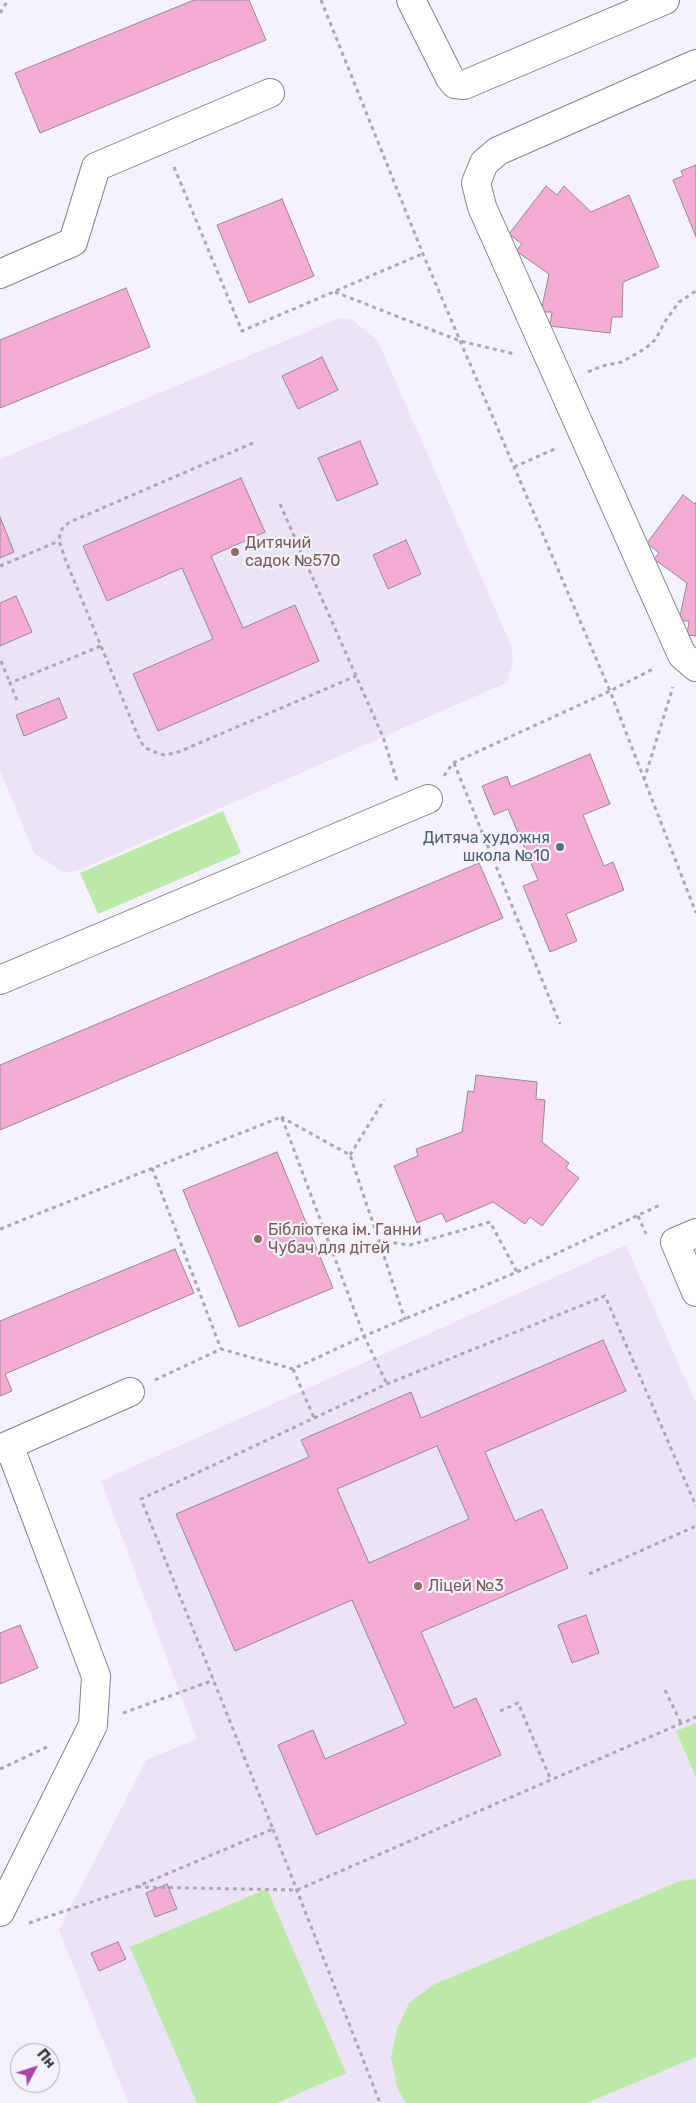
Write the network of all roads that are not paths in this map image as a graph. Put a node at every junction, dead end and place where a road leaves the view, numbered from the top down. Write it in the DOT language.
graph roads {
  1 [pos="411,0"];
  2 [pos="665,0"];
  3 [pos="696,64"];
  4 [pos="270,93"];
  5 [pos="0,274"];
  6 [pos="689,661"];
  7 [pos="417,803"];
  8 [pos="0,980"];
  9 [pos="696,1233"];
  10 [pos="696,1292"];
  11 [pos="130,1392"];
  12 [pos="4,1447"];
  13 [pos="0,1912"];
  1 -- 2 [label="lane"];
  3 -- 6 [label="lane"];
  4 -- 5 [label="lane"];
  7 -- 8 [label="lane"];
  9 -- 10 [label="lane"];
  11 -- 12 [label="lane"];
  12 -- 13 [label="lane"];
}
